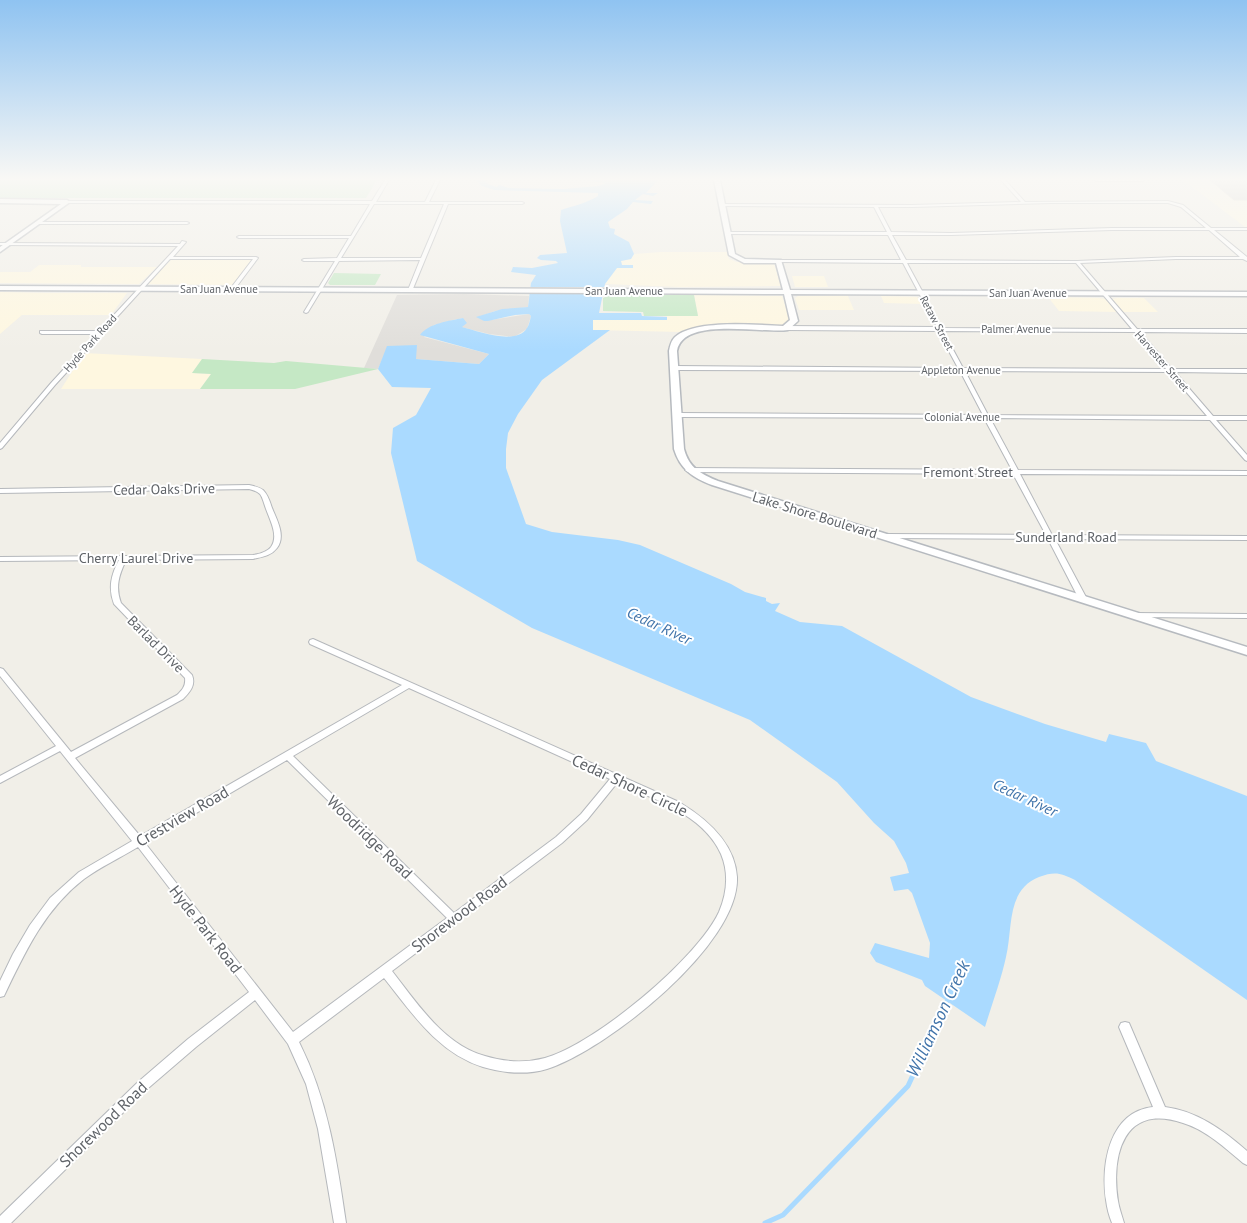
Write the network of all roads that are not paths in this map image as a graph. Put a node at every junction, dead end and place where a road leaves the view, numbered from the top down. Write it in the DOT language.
graph roads {
  1 [pos="19,237"];
  2 [pos="353,237"];
  3 [pos="432,237"];
  4 [pos="729,237"];
  5 [pos="892,237"];
  6 [pos="1219,237"];
  7 [pos="0,244"];
  8 [pos="8,245"];
  9 [pos="0,250"];
  10 [pos="169,258"];
  11 [pos="340,259"];
  12 [pos="423,259"];
  13 [pos="1246,259"];
  14 [pos="304,260"];
  15 [pos="780,261"];
  16 [pos="904,262"];
  17 [pos="1077,262"];
  18 [pos="0,288"];
  19 [pos="139,288"];
  20 [pos="232,289"];
  21 [pos="320,289"];
  22 [pos="410,290"];
  23 [pos="788,292"];
  24 [pos="921,292"];
  25 [pos="1104,293"];
  26 [pos="1247,294"];
  27 [pos="306,312"];
  28 [pos="785,328"];
  29 [pos="940,329"];
  30 [pos="1136,330"];
  31 [pos="1247,331"];
  32 [pos="42,332"];
  33 [pos="99,333"];
  34 [pos="674,368"];
  35 [pos="962,370"];
  36 [pos="1171,371"];
  37 [pos="1247,371"];
  38 [pos="677,415"];
  39 [pos="987,417"];
  40 [pos="1212,418"];
  41 [pos="1247,418"];
  42 [pos="0,447"];
  43 [pos="1247,459"];
  44 [pos="688,470"];
  45 [pos="1016,472"];
  46 [pos="1247,473"];
  47 [pos="0,491"];
  48 [pos="885,536"];
  49 [pos="1050,536"];
  50 [pos="1247,538"];
  51 [pos="271,552"];
  52 [pos="124,558"];
  53 [pos="0,559"];
  54 [pos="1083,599"];
  55 [pos="1134,615"];
  56 [pos="1247,616"];
  57 [pos="312,642"];
  58 [pos="1247,651"];
  59 [pos="0,671"];
  60 [pos="408,685"];
  61 [pos="61,747"];
  62 [pos="287,755"];
  63 [pos="69,757"];
  64 [pos="616,778"];
  65 [pos="0,780"];
  66 [pos="138,842"];
  67 [pos="453,918"];
  68 [pos="384,970"];
  69 [pos="0,992"];
  70 [pos="256,993"];
  71 [pos="1125,1028"];
  72 [pos="292,1040"];
  73 [pos="1161,1112"];
  74 [pos="1247,1159"];
  75 [pos="2,1223"];
  76 [pos="340,1223"];
  77 [pos="1118,1223"];
  1 -- 8 [label="street"];
  2 -- 11 [label="street"];
  3 -- 12 [label="street"];
  4 -- 15 [label="street"];
  5 -- 16 [label="street, Retaw Street"];
  6 -- 13 [label="street"];
  7 -- 8 [label="street"];
  8 -- 9 [label="street"];
  8 -- 10 [label="street, Hyde Park Road"];
  10 -- 19 [label="street, Hyde Park Road"];
  10 -- 20 [label="street"];
  11 -- 12 [label="street"];
  11 -- 14 [label="street"];
  11 -- 21 [label="street"];
  12 -- 22 [label="street"];
  13 -- 17 [label="street"];
  15 -- 16 [label="street"];
  15 -- 23 [label="street"];
  16 -- 17 [label="street"];
  16 -- 24 [label="street, Retaw Street"];
  17 -- 25 [label="street, Harvester Street"];
  18 -- 19 [label="street, San Juan Avenue"];
  19 -- 20 [label="street, San Juan Avenue"];
  19 -- 33 [label="street, Hyde Park Road"];
  20 -- 21 [label="street, San Juan Avenue"];
  21 -- 22 [label="street, San Juan Avenue"];
  21 -- 27 [label="street"];
  22 -- 23 [label="street, San Juan Avenue"];
  23 -- 24 [label="street, San Juan Avenue"];
  23 -- 28 [label="street"];
  24 -- 25 [label="street, San Juan Avenue"];
  24 -- 29 [label="street, Retaw Street"];
  25 -- 26 [label="street, San Juan Avenue"];
  25 -- 30 [label="street, Harvester Street"];
  28 -- 29 [label="street, Palmer Avenue"];
  28 -- 34 [label="street"];
  29 -- 30 [label="street, Palmer Avenue"];
  29 -- 35 [label="street, Retaw Street"];
  30 -- 31 [label="street, Palmer Avenue"];
  30 -- 36 [label="street, Harvester Street"];
  32 -- 33 [label="street"];
  33 -- 42 [label="street, Hyde Park Road"];
  34 -- 35 [label="street, Appleton Avenue"];
  34 -- 38 [label="street"];
  35 -- 36 [label="street, Appleton Avenue"];
  35 -- 39 [label="street, Retaw Street"];
  36 -- 37 [label="street, Appleton Avenue"];
  36 -- 40 [label="street, Harvester Street"];
  38 -- 39 [label="street, Colonial Avenue"];
  38 -- 44 [label="street"];
  39 -- 40 [label="street, Colonial Avenue"];
  39 -- 45 [label="street, Retaw Street"];
  40 -- 41 [label="street, Colonial Avenue"];
  40 -- 43 [label="street, Harvester Street"];
  44 -- 45 [label="street, Fremont Street"];
  44 -- 48 [label="street, Lake Shore Boulevard"];
  45 -- 46 [label="street, Fremont Street"];
  45 -- 49 [label="street, Retaw Street"];
  47 -- 51 [label="street, Cedar Oaks Drive"];
  48 -- 49 [label="street, Sunderland Road"];
  48 -- 54 [label="street, Lake Shore Boulevard"];
  49 -- 50 [label="street, Sunderland Road"];
  49 -- 54 [label="street, Retaw Street"];
  51 -- 52 [label="street, Cherry Laurel Drive"];
  52 -- 53 [label="street, Cherry Laurel Drive"];
  52 -- 63 [label="street, Barlad Drive"];
  54 -- 55 [label="street, Lake Shore Boulevard"];
  55 -- 56 [label="street"];
  55 -- 58 [label="street, Lake Shore Boulevard"];
  57 -- 60 [label="street, Cedar Shore Circle"];
  59 -- 61 [label="street, Hyde Park Road"];
  60 -- 62 [label="street, Crestview Road"];
  60 -- 64 [label="street, Cedar Shore Circle"];
  61 -- 63 [label="street, Hyde Park Road"];
  61 -- 65 [label="street"];
  62 -- 66 [label="street, Crestview Road"];
  62 -- 67 [label="street, Woodridge Road"];
  63 -- 66 [label="street, Hyde Park Road"];
  64 -- 67 [label="street, Shorewood Road"];
  64 -- 68 [label="street, Cedar Shore Circle"];
  66 -- 69 [label="street, Crestview Road"];
  66 -- 70 [label="street, Hyde Park Road"];
  67 -- 68 [label="street, Shorewood Road"];
  68 -- 72 [label="street, Shorewood Road"];
  70 -- 72 [label="street, Hyde Park Road"];
  70 -- 75 [label="street, Shorewood Road"];
  71 -- 73 [label="street"];
  72 -- 76 [label="street, Hyde Park Road"];
  73 -- 74 [label="street"];
  73 -- 77 [label="street"];
}
